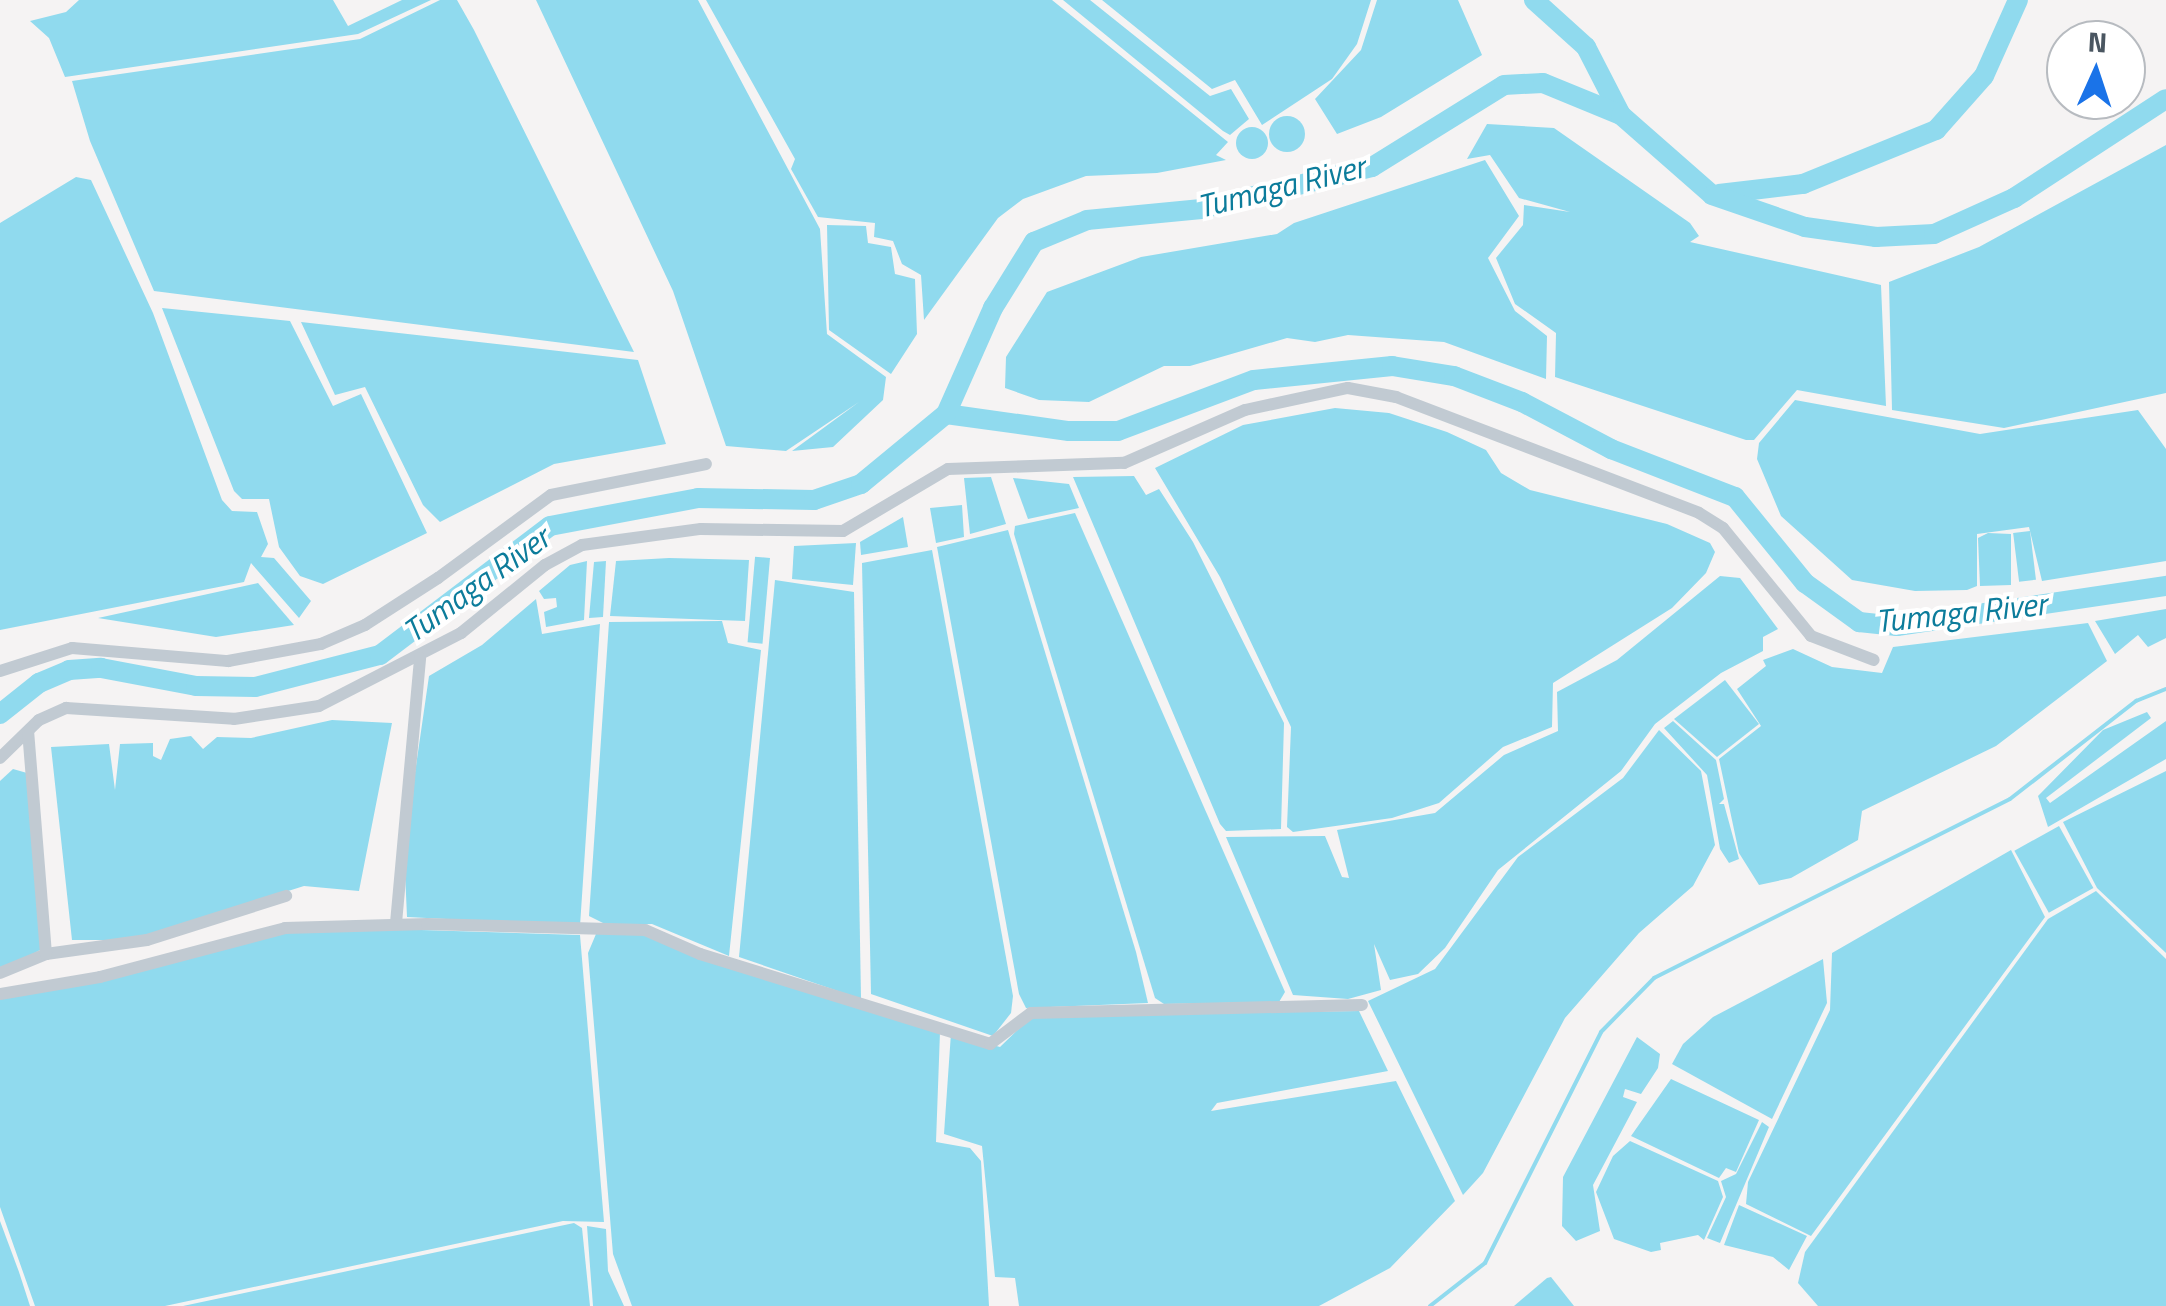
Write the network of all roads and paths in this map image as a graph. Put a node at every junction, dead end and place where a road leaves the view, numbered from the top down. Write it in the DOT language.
graph roads {
  1 [pos="706,464"];
  2 [pos="420,658"];
  3 [pos="1874,660"];
  4 [pos="0,671"];
  5 [pos="28,732"];
  6 [pos="0,758"];
  7 [pos="286,896"];
  8 [pos="396,924"];
  9 [pos="46,954"];
  10 [pos="0,973"];
  11 [pos="0,994"];
  12 [pos="1362,1005"];
  1 -- 4 [label="street"];
  2 -- 3 [label="street"];
  2 -- 5 [label="street"];
  2 -- 8 [label="street"];
  5 -- 6 [label="street"];
  5 -- 9 [label="street"];
  7 -- 9 [label="street"];
  8 -- 11 [label="street"];
  8 -- 12 [label="street"];
  9 -- 10 [label="street"];
}
